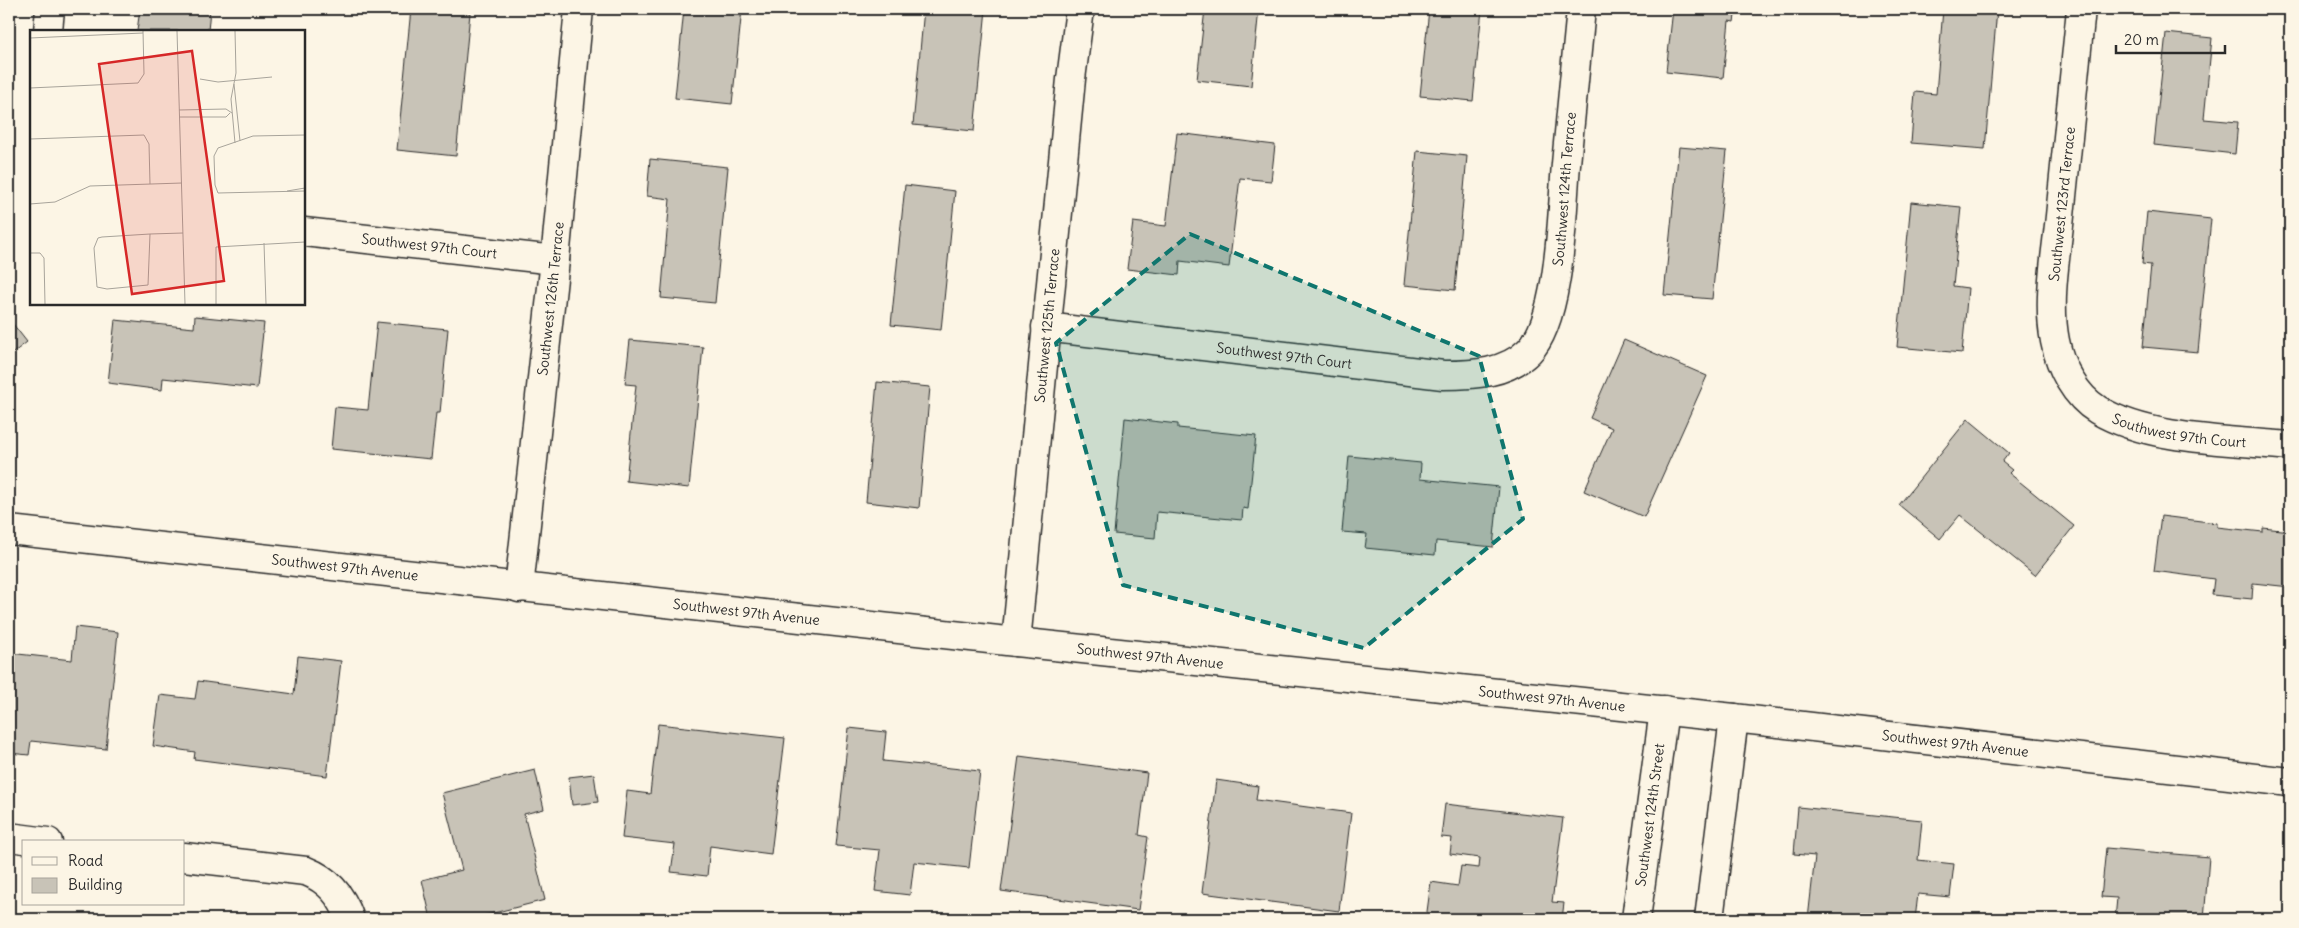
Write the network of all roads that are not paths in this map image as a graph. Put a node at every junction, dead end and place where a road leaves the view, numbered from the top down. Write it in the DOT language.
graph roads {
  1 [pos="50,9"];
  2 [pos="579,9"];
  3 [pos="1080,9"];
  4 [pos="1581,9"];
  5 [pos="2081,9"];
  6 [pos="48,30"];
  7 [pos="305,232"];
  8 [pos="555,260"];
  9 [pos="1046,327"];
  10 [pos="1520,358"];
  11 [pos="2079,393"];
  12 [pos="2290,446"];
  13 [pos="9,530"];
  14 [pos="519,588"];
  15 [pos="1016,642"];
  16 [pos="1664,710"];
  17 [pos="1734,718"];
  18 [pos="2290,782"];
  19 [pos="9,837"];
  20 [pos="32,840"];
  21 [pos="185,857"];
  22 [pos="350,919"];
  23 [pos="1636,919"];
  24 [pos="1710,919"];
  1 -- 6 [label="street"];
  2 -- 8 [label="street, Southwest 126th Terrace"];
  3 -- 9 [label="street, Southwest 125th Terrace"];
  4 -- 10 [label="street, Southwest 124th Terrace"];
  5 -- 11 [label="street, Southwest 123rd Terrace"];
  7 -- 8 [label="street, Southwest 97th Court"];
  8 -- 14 [label="street, Southwest 126th Terrace"];
  9 -- 10 [label="street, Southwest 97th Court"];
  9 -- 15 [label="street, Southwest 125th Terrace"];
  11 -- 12 [label="street, Southwest 97th Court"];
  13 -- 14 [label="street, Southwest 97th Avenue"];
  14 -- 15 [label="street, Southwest 97th Avenue"];
  15 -- 16 [label="street, Southwest 97th Avenue"];
  16 -- 17 [label="street, Southwest 97th Avenue"];
  16 -- 23 [label="street, Southwest 124th Street"];
  17 -- 18 [label="street, Southwest 97th Avenue"];
  17 -- 24 [label="street"];
  19 -- 20 [label="street"];
  21 -- 22 [label="street"];
}
